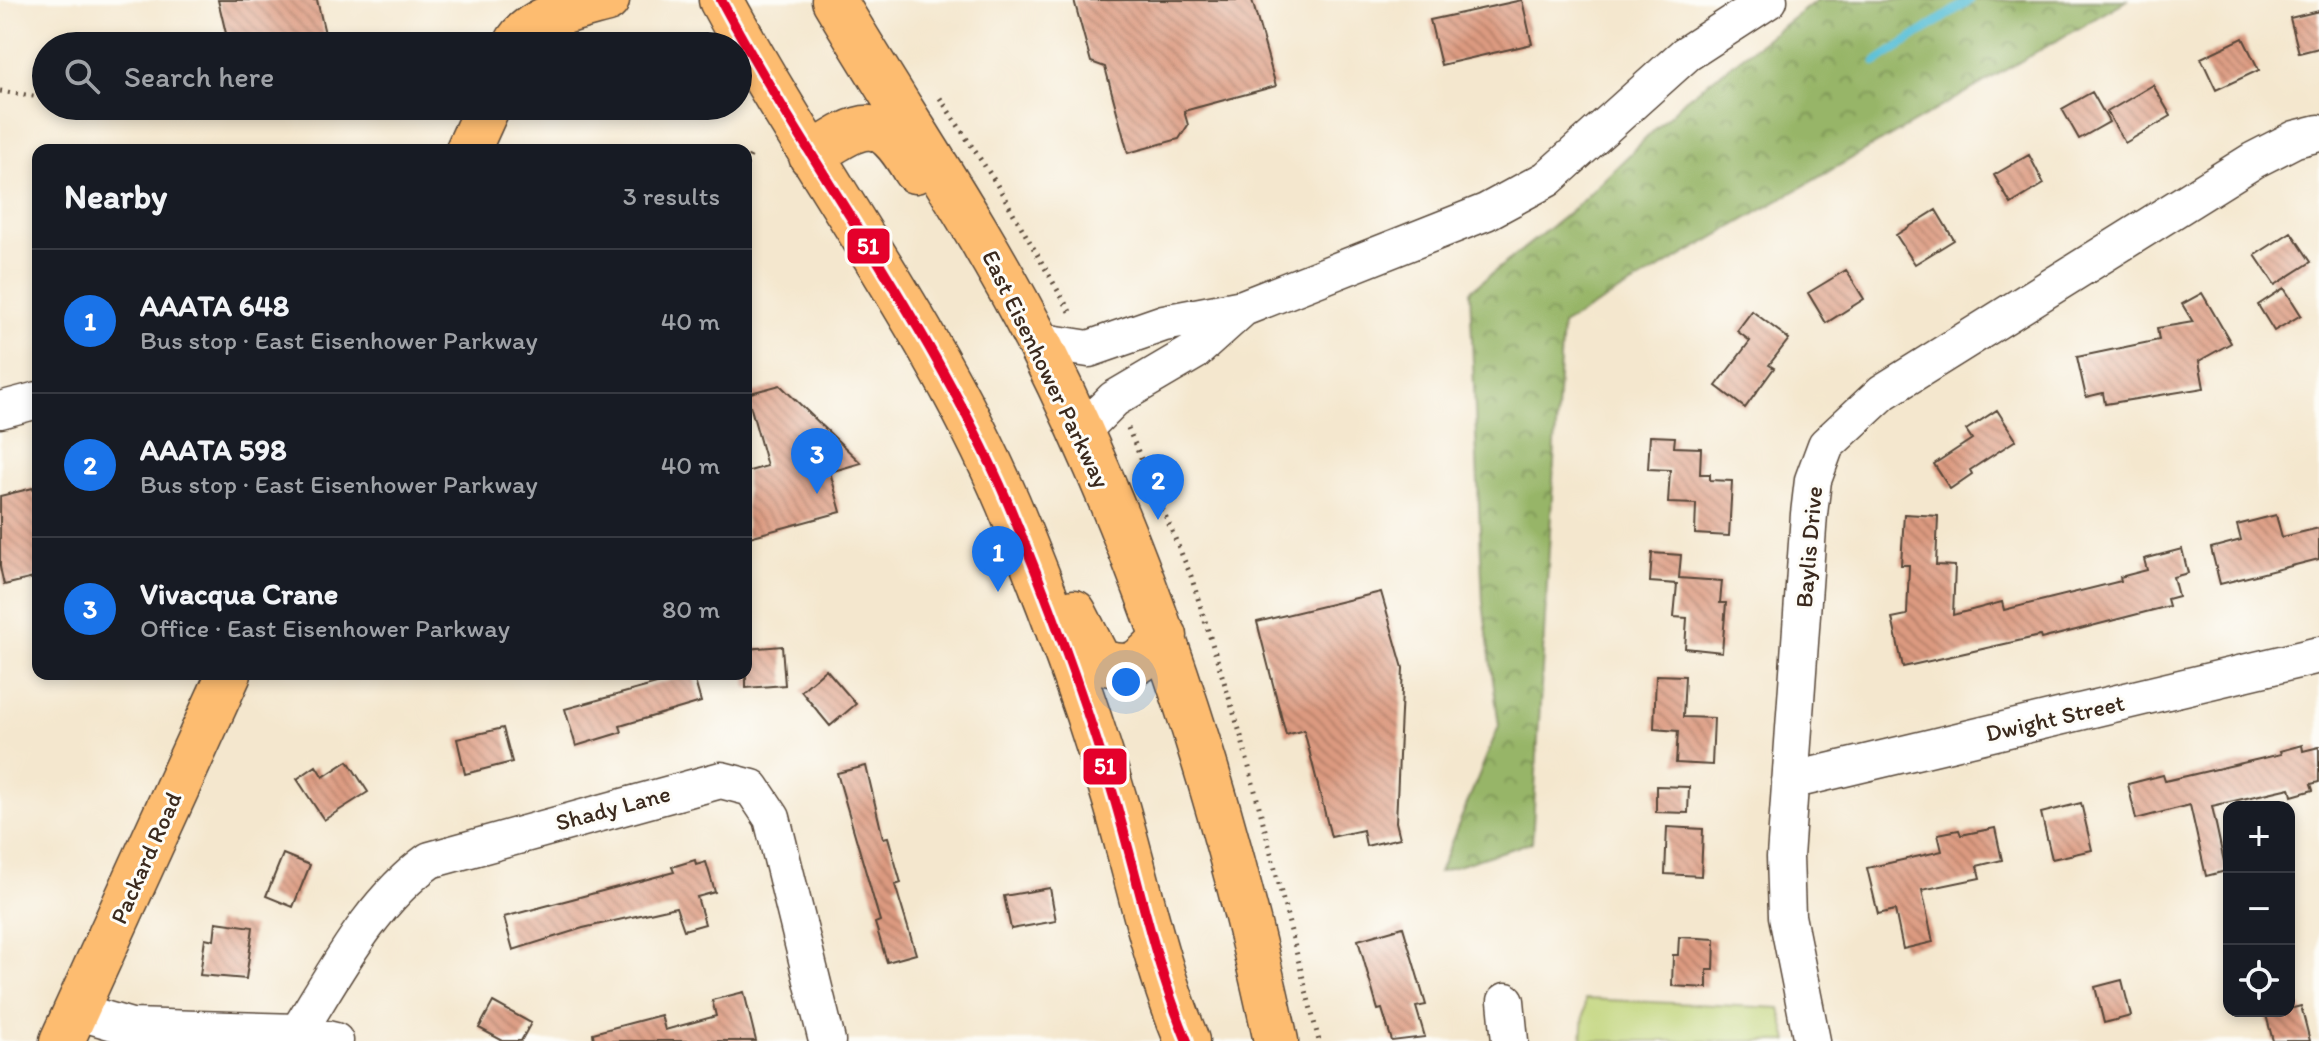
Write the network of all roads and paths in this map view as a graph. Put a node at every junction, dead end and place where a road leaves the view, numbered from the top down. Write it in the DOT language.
graph roads {
  1 [pos="607,0"];
  2 [pos="703,0"];
  3 [pos="834,0"];
  4 [pos="1769,0"];
  5 [pos="730,17"];
  6 [pos="527,19"];
  7 [pos="752,55"];
  8 [pos="0,91"];
  9 [pos="32,96"];
  10 [pos="482,120"];
  11 [pos="2319,133"];
  12 [pos="471,144"];
  13 [pos="811,156"];
  14 [pos="980,237"];
  15 [pos="1243,308"];
  16 [pos="1037,341"];
  17 [pos="32,402"];
  18 [pos="0,410"];
  19 [pos="1125,421"];
  20 [pos="1082,431"];
  21 [pos="1008,503"];
  22 [pos="1165,636"];
  23 [pos="2319,655"];
  24 [pos="226,680"];
  25 [pos="1790,781"];
  26 [pos="1506,1001"];
  27 [pos="69,1026"];
  28 [pos="298,1032"];
  29 [pos="335,1041"];
  30 [pos="827,1041"];
  31 [pos="1187,1041"];
  32 [pos="1276,1041"];
  33 [pos="1319,1041"];
  34 [pos="1510,1041"];
  35 [pos="1812,1041"];
  1 -- 6 [label="main road"];
  2 -- 5 [label="main road"];
  3 -- 14 [label="main road, East Eisenhower Parkway"];
  4 -- 15 [label="street"];
  7 -- 13 [label="main road"];
  8 -- 9 [label="path"];
  10 -- 12 [label="main road"];
  11 -- 25 [label="street, Baylis Drive"];
  13 -- 14 [label="main road"];
  13 -- 21 [label="main road"];
  14 -- 16 [label="main road, East Eisenhower Parkway"];
  15 -- 16 [label="street"];
  15 -- 20 [label="street"];
  16 -- 20 [label="main road, East Eisenhower Parkway"];
  17 -- 18 [label="street"];
  19 -- 33 [label="path"];
  20 -- 22 [label="main road, East Eisenhower Parkway"];
  21 -- 22 [label="main road"];
  21 -- 31 [label="main road"];
  22 -- 32 [label="main road, East Eisenhower Parkway"];
  23 -- 25 [label="street, Dwight Street"];
  24 -- 27 [label="main road, Packard Road"];
  25 -- 35 [label="street, Baylis Drive"];
  26 -- 34 [label="street"];
  27 -- 28 [label="street"];
  28 -- 29 [label="street"];
  28 -- 30 [label="street, Shady Lane"];
}
